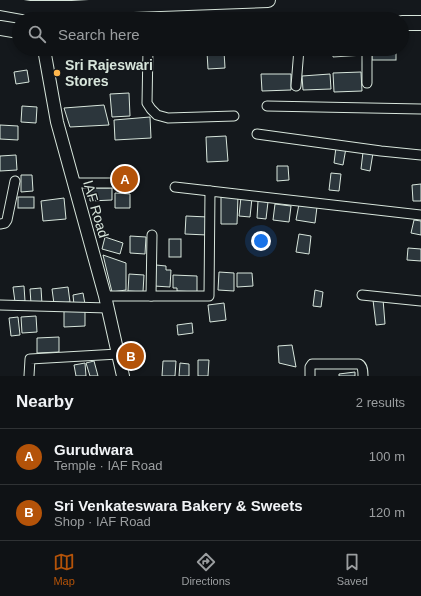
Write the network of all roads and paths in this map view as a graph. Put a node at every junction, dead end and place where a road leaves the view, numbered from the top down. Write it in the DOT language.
graph roads {
  1 [pos="268,0"];
  2 [pos="190,1"];
  3 [pos="0,3"];
  4 [pos="30,9"];
  5 [pos="421,22"];
  6 [pos="409,23"];
  7 [pos="0,28"];
  8 [pos="12,30"];
  9 [pos="45,56"];
  10 [pos="148,56"];
  11 [pos="298,56"];
  12 [pos="367,56"];
  13 [pos="367,84"];
  14 [pos="296,86"];
  15 [pos="267,106"];
  16 [pos="421,109"];
  17 [pos="234,116"];
  18 [pos="257,134"];
  19 [pos="421,155"];
  20 [pos="15,181"];
  21 [pos="128,182"];
  22 [pos="73,183"];
  23 [pos="175,187"];
  24 [pos="210,191"];
  25 [pos="421,215"];
  26 [pos="0,224"];
  27 [pos="152,235"];
  28 [pos="362,295"];
  29 [pos="105,296"];
  30 [pos="151,296"];
  31 [pos="421,301"];
  32 [pos="0,305"];
  33 [pos="108,308"];
  34 [pos="118,354"];
  35 [pos="29,376"];
  36 [pos="123,376"];
  37 [pos="310,376"];
  38 [pos="363,376"];
  1 -- 2 [label="main road"];
  2 -- 4 [label="main road"];
  3 -- 4 [label="main road"];
  5 -- 6 [label="main road"];
  7 -- 8 [label="main road"];
  9 -- 22 [label="street, IAF Road"];
  10 -- 17 [label="street"];
  11 -- 14 [label="street"];
  12 -- 13 [label="street"];
  15 -- 16 [label="street"];
  18 -- 19 [label="street"];
  20 -- 26 [label="street"];
  21 -- 22 [label="street"];
  22 -- 29 [label="street, IAF Road"];
  23 -- 24 [label="street"];
  24 -- 25 [label="street"];
  24 -- 30 [label="street"];
  27 -- 30 [label="street"];
  28 -- 31 [label="street"];
  29 -- 30 [label="street"];
  29 -- 33 [label="street, IAF Road"];
  32 -- 33 [label="street"];
  33 -- 34 [label="street, IAF Road"];
  34 -- 35 [label="street"];
  34 -- 36 [label="street, IAF Road"];
  37 -- 38 [label="street"];
}
